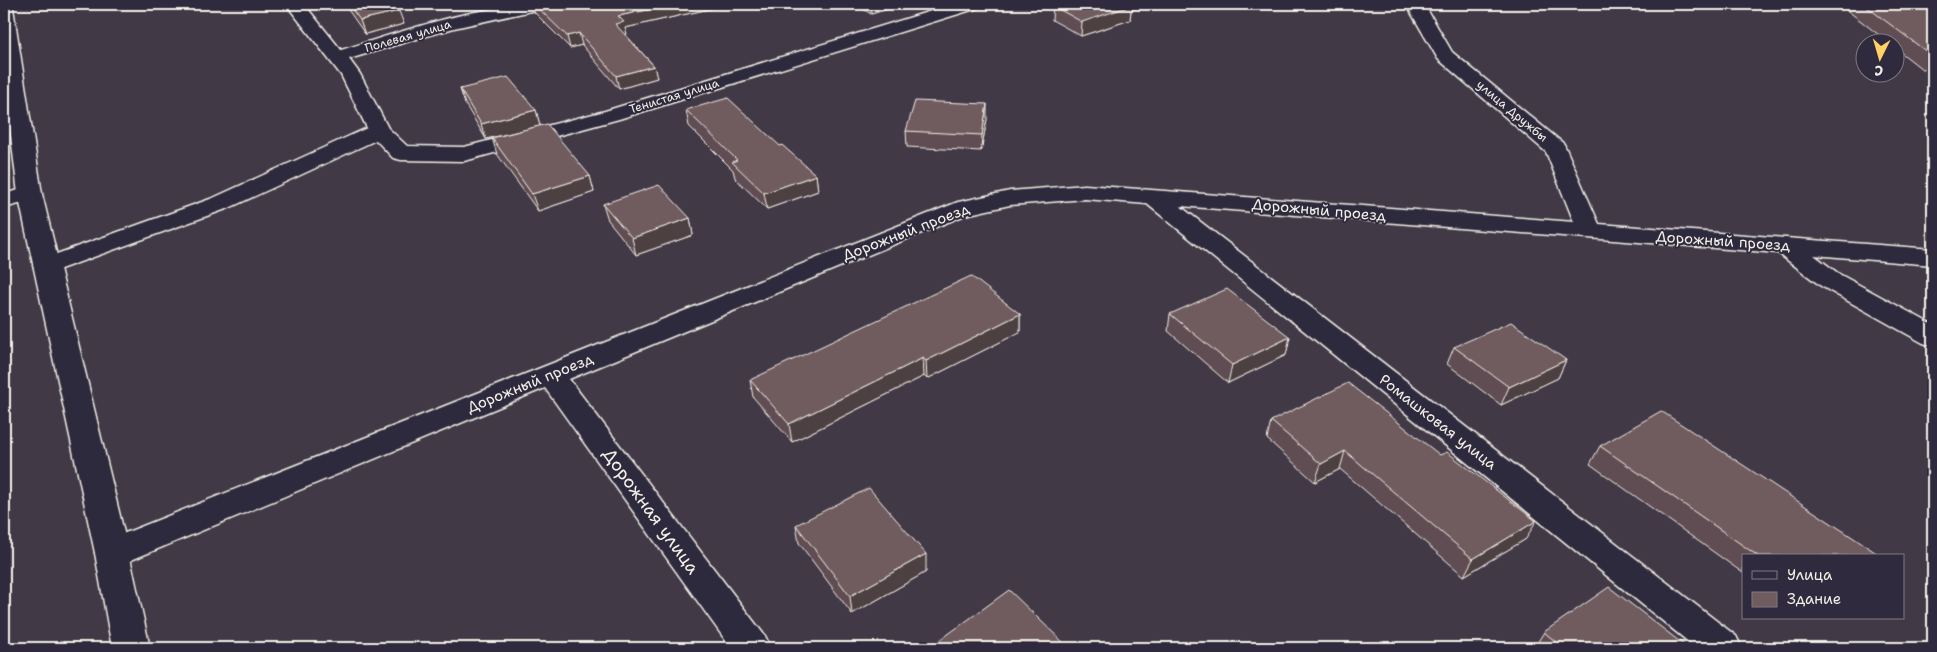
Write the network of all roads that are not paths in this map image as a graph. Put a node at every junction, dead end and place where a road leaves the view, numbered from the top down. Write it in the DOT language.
graph roads {
  1 [pos="295,4"];
  2 [pos="539,4"];
  3 [pos="972,4"];
  4 [pos="1415,4"];
  5 [pos="4,8"];
  6 [pos="336,57"];
  7 [pos="379,132"];
  8 [pos="17,197"];
  9 [pos="1153,197"];
  10 [pos="1590,231"];
  11 [pos="1785,246"];
  12 [pos="1933,257"];
  13 [pos="46,266"];
  14 [pos="1933,337"];
  15 [pos="551,375"];
  16 [pos="112,552"];
  17 [pos="131,648"];
  18 [pos="752,648"];
  19 [pos="1723,648"];
  1 -- 6 [label="street, Тенистая улица"];
  2 -- 6 [label="street, Полевая улица"];
  3 -- 7 [label="street, Тенистая улица"];
  4 -- 10 [label="street, улица Дружбы"];
  5 -- 8 [label="street"];
  6 -- 7 [label="street, Тенистая улица"];
  7 -- 13 [label="street"];
  8 -- 13 [label="street"];
  9 -- 10 [label="street, Дорожный проезд"];
  9 -- 15 [label="street, Дорожный проезд"];
  9 -- 19 [label="street, Ромашковая улица"];
  10 -- 11 [label="street, Дорожный проезд"];
  11 -- 12 [label="street, Дорожный проезд"];
  11 -- 14 [label="street"];
  13 -- 16 [label="street"];
  15 -- 16 [label="street, Дорожный проезд"];
  15 -- 18 [label="street, Дорожная улица"];
  16 -- 17 [label="street"];
}
